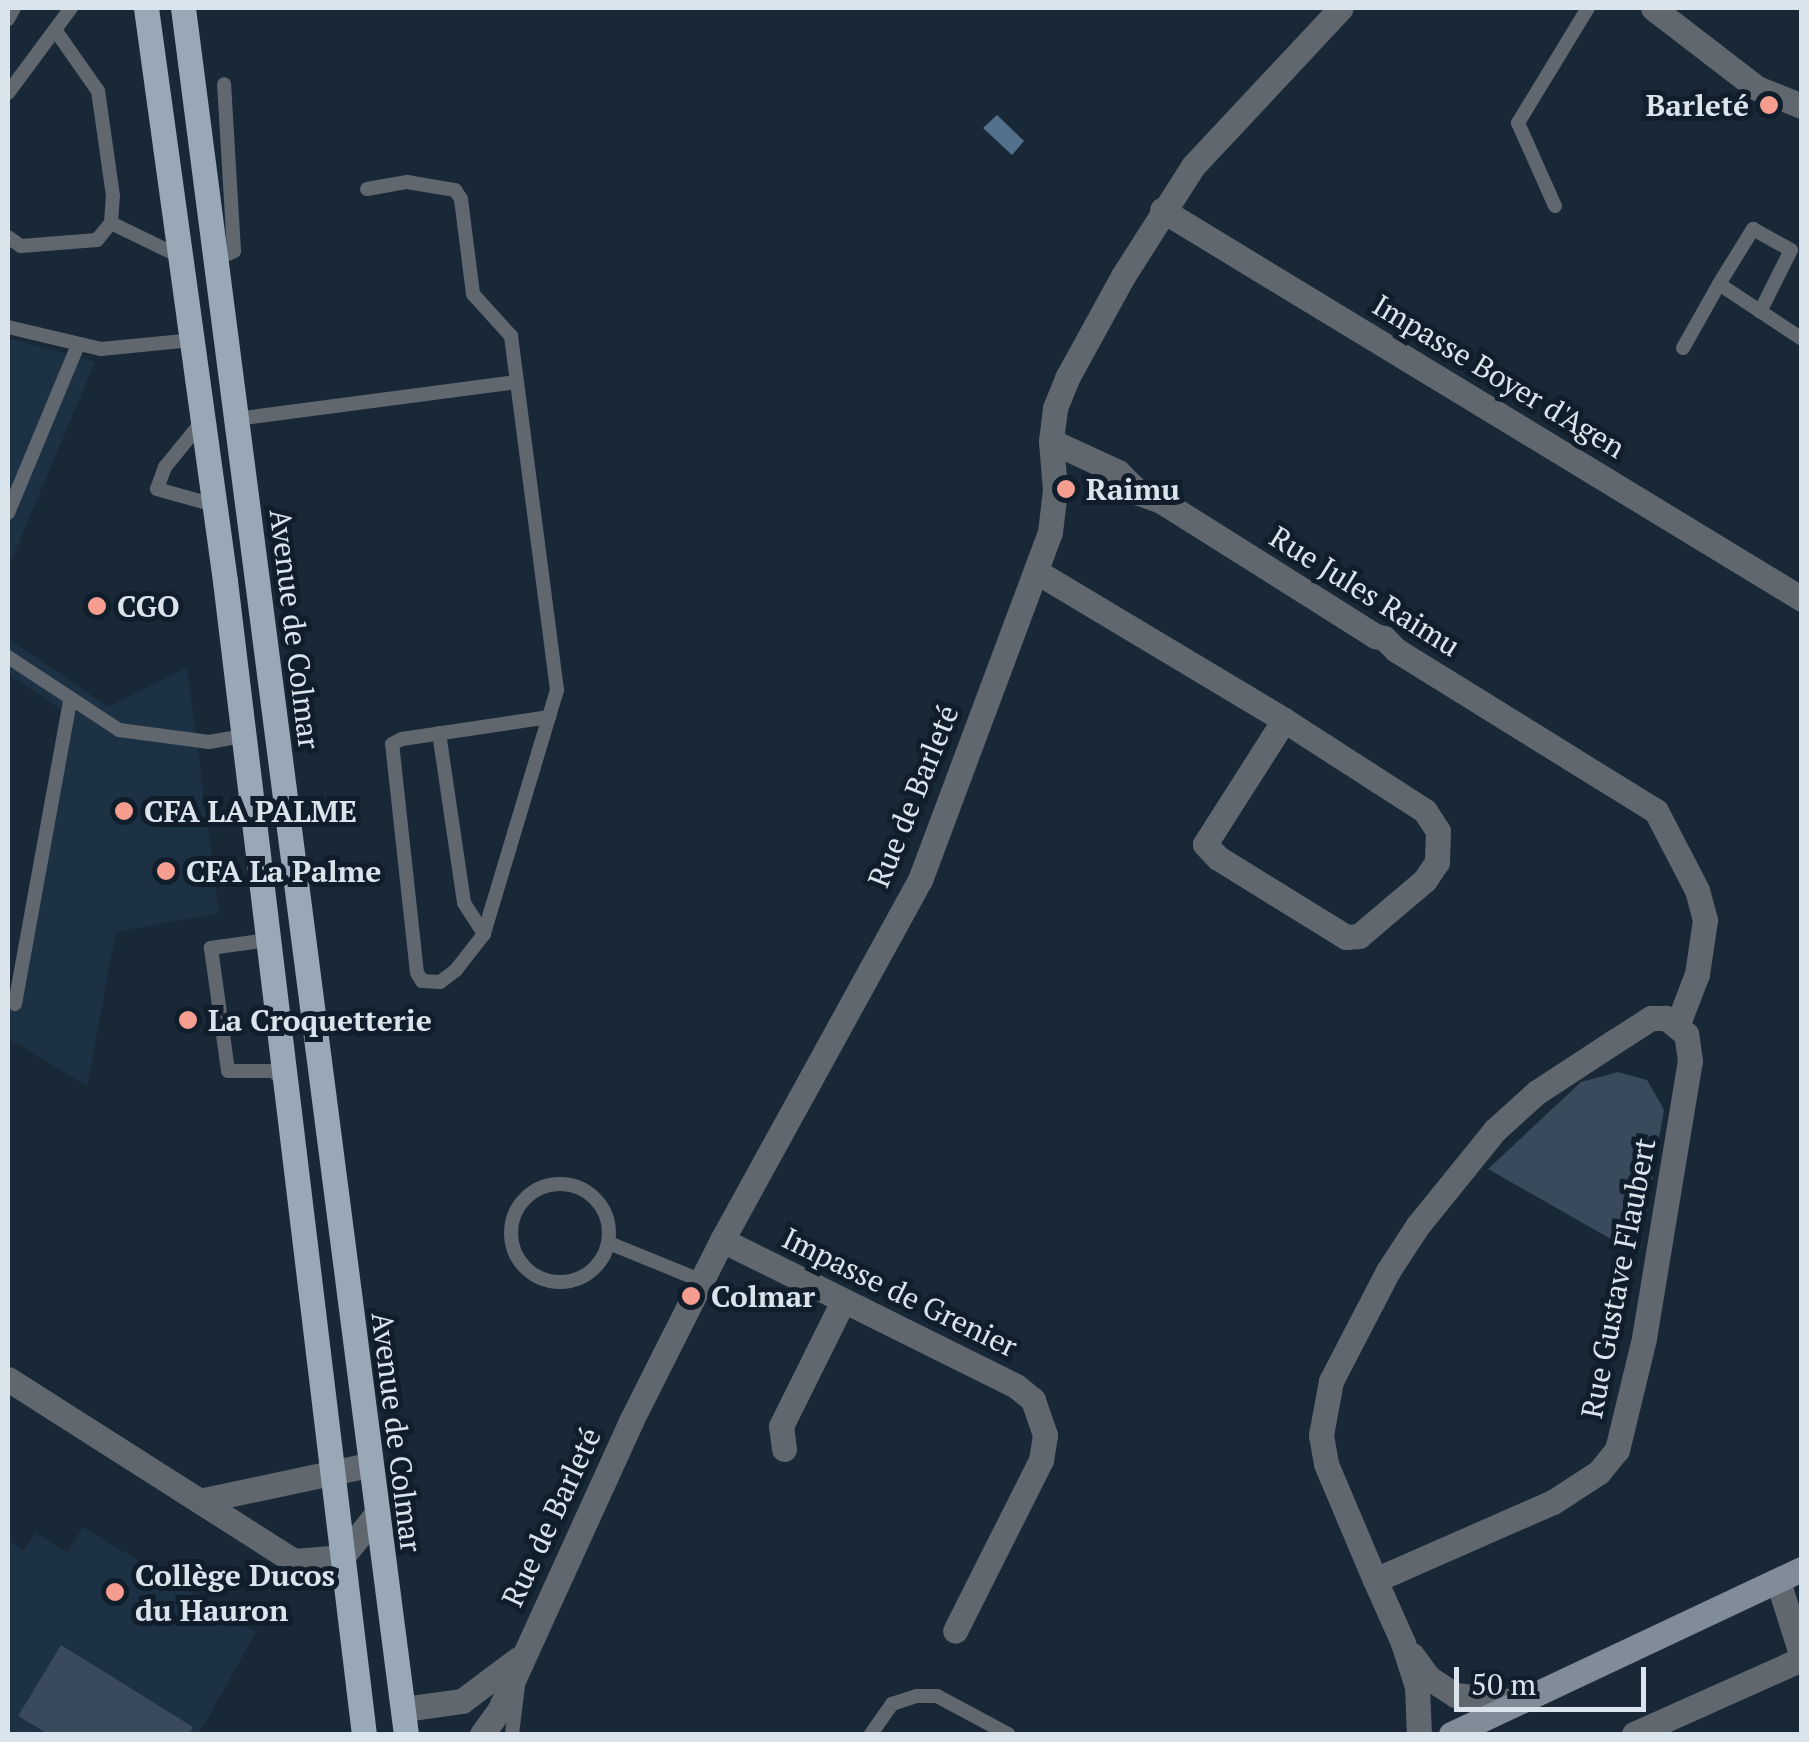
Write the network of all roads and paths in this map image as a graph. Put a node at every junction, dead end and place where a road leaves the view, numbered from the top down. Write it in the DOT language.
graph roads {
  1 [pos="14,8"];
  2 [pos="71,8"];
  3 [pos="146,8"];
  4 [pos="183,8"];
  5 [pos="1341,8"];
  6 [pos="1588,8"];
  7 [pos="1655,8"];
  8 [pos="8,20"];
  9 [pos="56,31"];
  10 [pos="224,84"];
  11 [pos="8,92"];
  12 [pos="1802,106"];
  13 [pos="367,189"];
  14 [pos="1555,206"];
  15 [pos="1162,210"];
  16 [pos="111,223"];
  17 [pos="8,237"];
  18 [pos="181,257"];
  19 [pos="216,260"];
  20 [pos="1719,284"];
  21 [pos="1760,312"];
  22 [pos="8,328"];
  23 [pos="1802,339"];
  24 [pos="192,340"];
  25 [pos="78,346"];
  26 [pos="1683,348"];
  27 [pos="518,382"];
  28 [pos="236,419"];
  29 [pos="202,423"];
  30 [pos="1051,441"];
  31 [pos="214,504"];
  32 [pos="8,513"];
  33 [pos="1037,572"];
  34 [pos="1802,599"];
  35 [pos="8,657"];
  36 [pos="70,701"];
  37 [pos="549,718"];
  38 [pos="1284,720"];
  39 [pos="439,733"];
  40 [pos="244,736"];
  41 [pos="484,934"];
  42 [pos="267,940"];
  43 [pos="15,1004"];
  44 [pos="1677,1026"];
  45 [pos="284,1081"];
  46 [pos="722,1240"];
  47 [pos="609,1243"];
  48 [pos="702,1281"];
  49 [pos="843,1301"];
  50 [pos="8,1379"];
  51 [pos="784,1449"];
  52 [pos="368,1466"];
  53 [pos="332,1473"];
  54 [pos="204,1500"];
  55 [pos="375,1516"];
  56 [pos="342,1557"];
  57 [pos="1790,1575"];
  58 [pos="1376,1580"];
  59 [pos="955,1631"];
  60 [pos="1403,1643"];
  61 [pos="522,1656"];
  62 [pos="1802,1658"];
  63 [pos="1517,1702"];
  64 [pos="405,1722"];
  65 [pos="1644,1732"];
  66 [pos="364,1734"];
  67 [pos="482,1734"];
  68 [pos="512,1734"];
  69 [pos="871,1734"];
  70 [pos="1008,1734"];
  71 [pos="1419,1734"];
  72 [pos="1450,1734"];
  1 -- 8 [label="lane"];
  2 -- 9 [label="lane"];
  3 -- 18 [label="main road"];
  4 -- 19 [label="main road, Avenue de Colmar"];
  5 -- 15 [label="street, Rue de Barleté"];
  6 -- 14 [label="lane"];
  7 -- 12 [label="street"];
  9 -- 11 [label="lane"];
  9 -- 16 [label="lane"];
  10 -- 19 [label="lane"];
  13 -- 27 [label="lane"];
  15 -- 30 [label="street, Rue de Barleté"];
  15 -- 34 [label="street, Impasse Boyer d'Agen"];
  16 -- 17 [label="lane"];
  16 -- 18 [label="lane"];
  18 -- 24 [label="main road"];
  19 -- 28 [label="main road, Avenue de Colmar"];
  20 -- 21 [label="lane"];
  20 -- 21 [label="lane"];
  20 -- 26 [label="lane"];
  21 -- 23 [label="lane"];
  22 -- 25 [label="lane"];
  24 -- 25 [label="lane"];
  24 -- 29 [label="main road"];
  25 -- 32 [label="lane"];
  27 -- 28 [label="lane"];
  27 -- 37 [label="lane"];
  28 -- 52 [label="main road, Avenue de Colmar"];
  29 -- 31 [label="main road"];
  29 -- 31 [label="lane"];
  30 -- 33 [label="street, Rue de Barleté"];
  30 -- 44 [label="street, Rue Jules Raimu"];
  31 -- 40 [label="main road"];
  33 -- 38 [label="street"];
  33 -- 46 [label="street, Rue de Barleté"];
  35 -- 36 [label="lane"];
  36 -- 40 [label="lane"];
  36 -- 43 [label="lane"];
  37 -- 39 [label="lane"];
  37 -- 41 [label="lane"];
  38 -- 38 [label="street"];
  39 -- 41 [label="lane"];
  39 -- 41 [label="lane"];
  40 -- 42 [label="main road"];
  42 -- 45 [label="main road"];
  42 -- 45 [label="lane"];
  44 -- 58 [label="street, Rue Gustave Flaubert"];
  44 -- 58 [label="street"];
  45 -- 53 [label="main road"];
  46 -- 48 [label="street, Rue de Barleté"];
  46 -- 49 [label="street, Impasse de Grenier"];
  47 -- 47 [label="lane"];
  47 -- 48 [label="lane"];
  48 -- 61 [label="street, Rue de Barleté"];
  49 -- 51 [label="street"];
  49 -- 59 [label="street, Impasse de Grenier"];
  50 -- 54 [label="street"];
  52 -- 53 [label="street"];
  52 -- 55 [label="main road, Avenue de Colmar"];
  53 -- 54 [label="street"];
  53 -- 56 [label="main road"];
  54 -- 56 [label="street"];
  55 -- 56 [label="street"];
  55 -- 64 [label="main road, Avenue de Colmar"];
  56 -- 66 [label="main road"];
  57 -- 62 [label="street"];
  57 -- 63 [label="main road"];
  58 -- 60 [label="street"];
  60 -- 63 [label="street"];
  60 -- 71 [label="street"];
  61 -- 64 [label="street"];
  61 -- 67 [label="street, Rue de Barleté"];
  61 -- 68 [label="lane"];
  62 -- 65 [label="street"];
  63 -- 72 [label="main road"];
  69 -- 70 [label="lane"];
}
